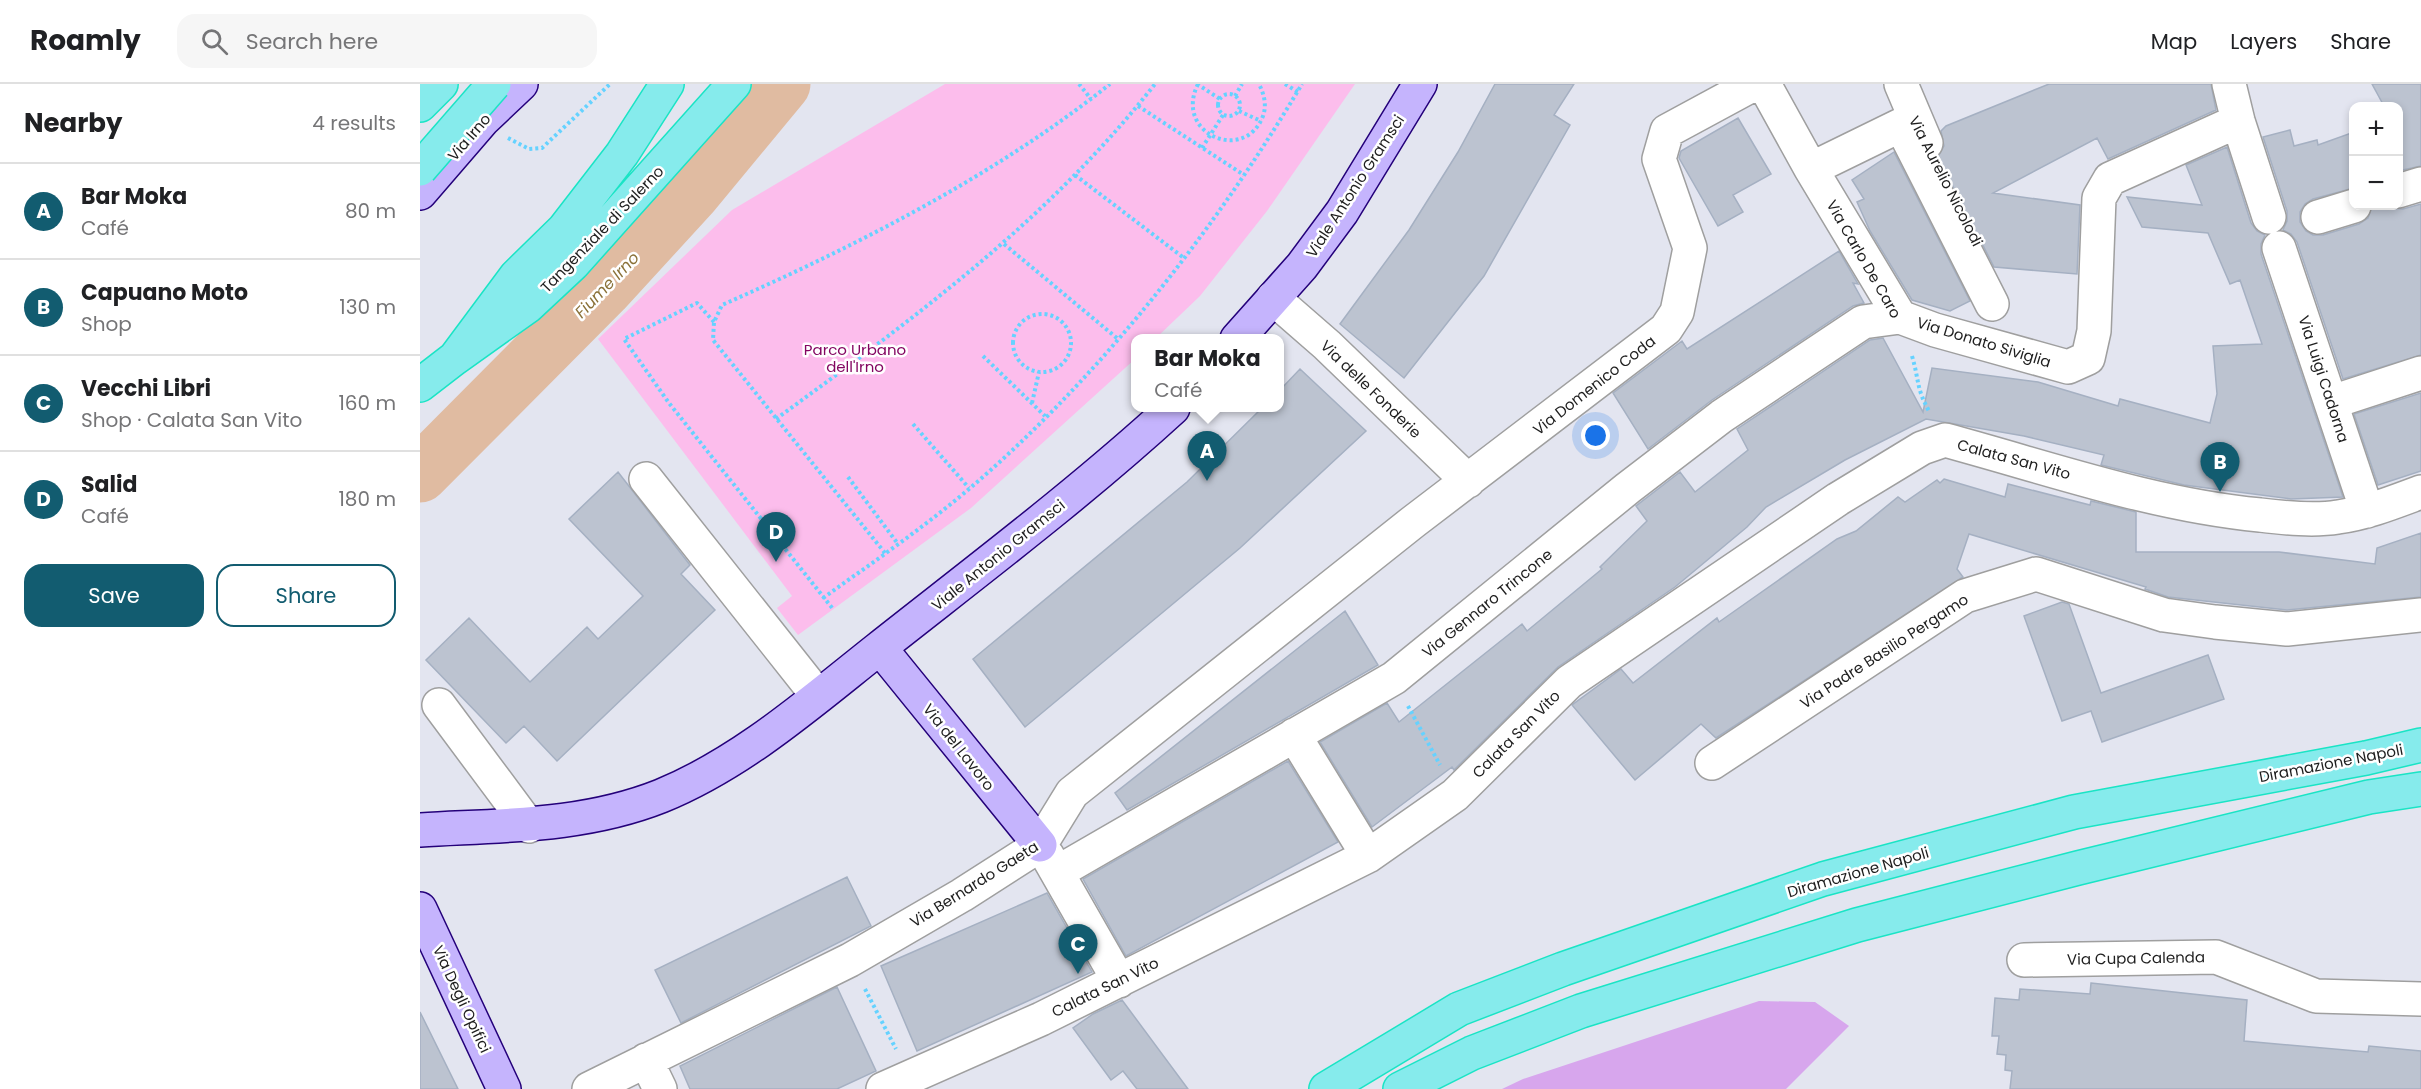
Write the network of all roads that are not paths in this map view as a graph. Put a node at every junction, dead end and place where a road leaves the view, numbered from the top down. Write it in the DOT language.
graph roads {
  1 [pos="429,84"];
  2 [pos="441,84"];
  3 [pos="494,84"];
  4 [pos="521,84"];
  5 [pos="667,84"];
  6 [pos="734,84"];
  7 [pos="1420,84"];
  8 [pos="1754,84"];
  9 [pos="1764,84"];
  10 [pos="1901,84"];
  11 [pos="2229,84"];
  12 [pos="420,96"];
  13 [pos="420,105"];
  14 [pos="2238,122"];
  15 [pos="420,169"];
  16 [pos="1811,169"];
  17 [pos="2421,184"];
  18 [pos="2403,189"];
  19 [pos="420,193"];
  20 [pos="2349,208"];
  21 [pos="2269,217"];
  22 [pos="2318,217"];
  23 [pos="2279,248"];
  24 [pos="1273,298"];
  25 [pos="1900,316"];
  26 [pos="1241,334"];
  27 [pos="455,358"];
  28 [pos="2421,373"];
  29 [pos="420,385"];
  30 [pos="2332,402"];
  31 [pos="1169,412"];
  32 [pos="646,478"];
  33 [pos="1468,481"];
  34 [pos="2421,492"];
  35 [pos="2367,511"];
  36 [pos="1335,584"];
  37 [pos="2421,615"];
  38 [pos="880,648"];
  39 [pos="818,696"];
  40 [pos="439,705"];
  41 [pos="1294,735"];
  42 [pos="2421,745"];
  43 [pos="1712,763"];
  44 [pos="2421,789"];
  45 [pos="529,826"];
  46 [pos="420,830"];
  47 [pos="1040,845"];
  48 [pos="1368,856"];
  49 [pos="1058,872"];
  50 [pos="420,909"];
  51 [pos="2024,960"];
  52 [pos="1119,981"];
  53 [pos="2421,999"];
  54 [pos="646,1060"];
  55 [pos="897,1083"];
  56 [pos="504,1089"];
  57 [pos="590,1089"];
  58 [pos="660,1089"];
  59 [pos="1326,1089"];
  60 [pos="1400,1089"];
  1 -- 12 [label="main road"];
  2 -- 13 [label="highway"];
  3 -- 15 [label="highway, bridge"];
  4 -- 19 [label="main road, Via Irno"];
  5 -- 27 [label="highway"];
  6 -- 27 [label="highway, Tangenziale di Salerno"];
  7 -- 24 [label="main road, Viale Antonio Gramsci"];
  8 -- 33 [label="street, Via Domenico Coda"];
  9 -- 16 [label="street, Via Carlo De Caro"];
  10 -- 16 [label="street, Via Aurelio Nicolodi"];
  11 -- 14 [label="street"];
  14 -- 21 [label="street"];
  14 -- 25 [label="street, Via Donato Siviglia"];
  16 -- 25 [label="street, Via Carlo De Caro"];
  17 -- 18 [label="street"];
  20 -- 22 [label="street"];
  23 -- 30 [label="street, Via Luigi Cadorna"];
  24 -- 26 [label="main road, Viale Antonio Gramsci"];
  24 -- 33 [label="street, Via delle Fonderie"];
  25 -- 41 [label="street, Via Gennaro Trincone"];
  27 -- 29 [label="highway"];
  28 -- 30 [label="street"];
  30 -- 35 [label="street, Via Luigi Cadorna"];
  31 -- 38 [label="main road, Viale Antonio Gramsci"];
  32 -- 39 [label="street"];
  33 -- 36 [label="street, Via Domenico Coda"];
  34 -- 35 [label="street, Calata San Vito"];
  35 -- 48 [label="street, Calata San Vito"];
  36 -- 47 [label="street, Via Bernardo Gaeta"];
  37 -- 43 [label="street, Via Padre Basilio Pergamo"];
  38 -- 39 [label="main road, Viale Antonio Gramsci"];
  38 -- 47 [label="main road, Via del Lavoro"];
  39 -- 45 [label="main road, Viale Antonio Gramsci"];
  40 -- 45 [label="street"];
  41 -- 48 [label="street"];
  41 -- 49 [label="street, Via Gennaro Trincone"];
  42 -- 59 [label="highway, Diramazione Napoli"];
  44 -- 60 [label="highway"];
  45 -- 46 [label="main road, Viale Antonio Gramsci"];
  47 -- 49 [label="street"];
  47 -- 54 [label="street, Via Bernardo Gaeta"];
  48 -- 52 [label="street, Calata San Vito"];
  49 -- 52 [label="street"];
  50 -- 56 [label="main road, Via Degli Opifici"];
  51 -- 53 [label="street, Via Cupa Calenda"];
  52 -- 55 [label="street, Calata San Vito"];
  54 -- 57 [label="street, Via Bernardo Gaeta"];
  54 -- 58 [label="street"];
}
